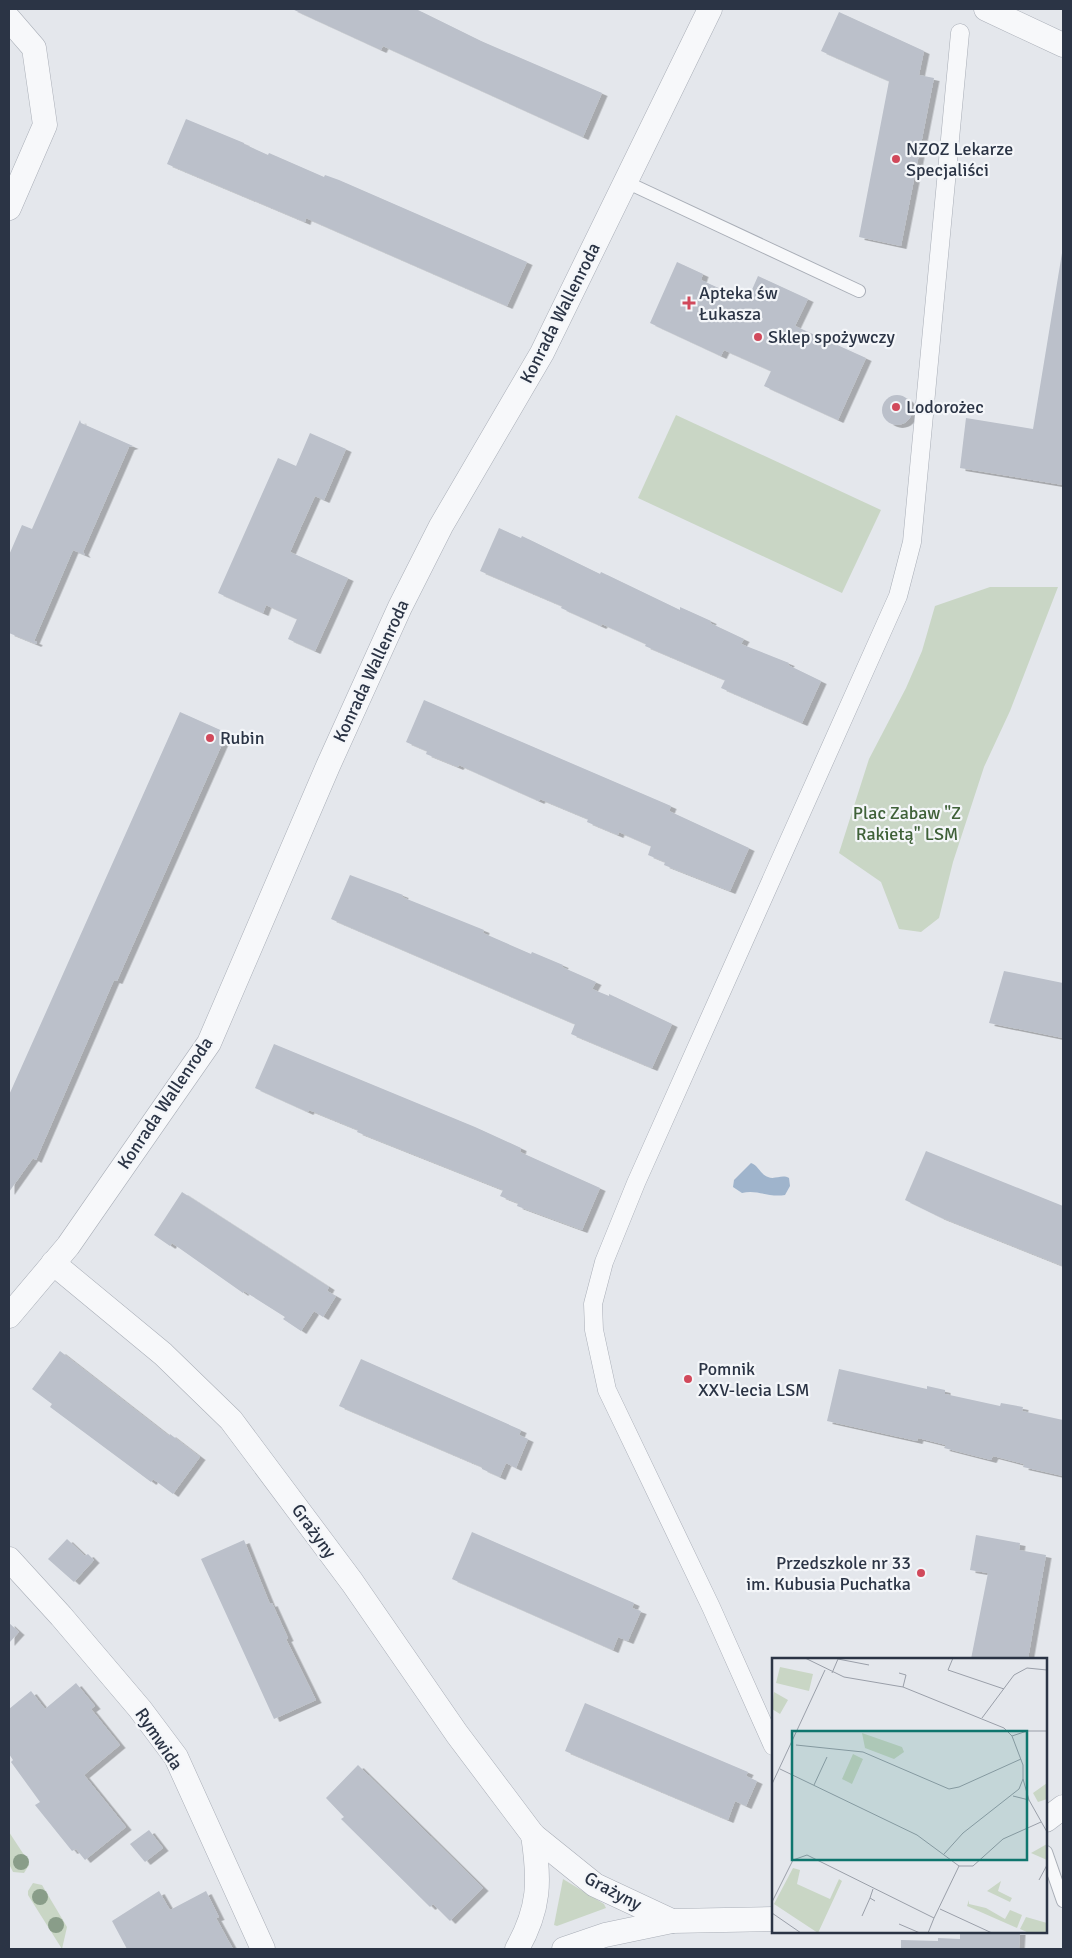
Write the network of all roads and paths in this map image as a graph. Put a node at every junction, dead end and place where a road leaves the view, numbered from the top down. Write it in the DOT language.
graph roads {
  1 [pos="710,9"];
  2 [pos="986,9"];
  3 [pos="9,19"];
  4 [pos="960,33"];
  5 [pos="1063,45"];
  6 [pos="626,182"];
  7 [pos="9,208"];
  8 [pos="859,291"];
  9 [pos="53,1263"];
  10 [pos="9,1316"];
  11 [pos="9,1559"];
  12 [pos="772,1744"];
  13 [pos="1063,1807"];
  14 [pos="1047,1819"];
  15 [pos="534,1836"];
  16 [pos="1047,1855"];
  17 [pos="1063,1901"];
  18 [pos="772,1919"];
  19 [pos="672,1921"];
  20 [pos="263,1949"];
  21 [pos="517,1949"];
  22 [pos="564,1949"];
  1 -- 6 [label="street, Konrada Wallenroda"];
  2 -- 5 [label="street"];
  3 -- 7 [label="street"];
  4 -- 12 [label="street"];
  6 -- 8 [label="lane"];
  6 -- 9 [label="street, Konrada Wallenroda"];
  9 -- 10 [label="street, Konrada Wallenroda"];
  9 -- 15 [label="street, Grażyny"];
  11 -- 20 [label="street, Rymwida"];
  13 -- 14 [label="street"];
  15 -- 19 [label="street, Grażyny"];
  15 -- 21 [label="street, Grażyny"];
  16 -- 17 [label="lane"];
  18 -- 19 [label="street, Grażyny"];
  19 -- 22 [label="street, Grażyny"];
}
